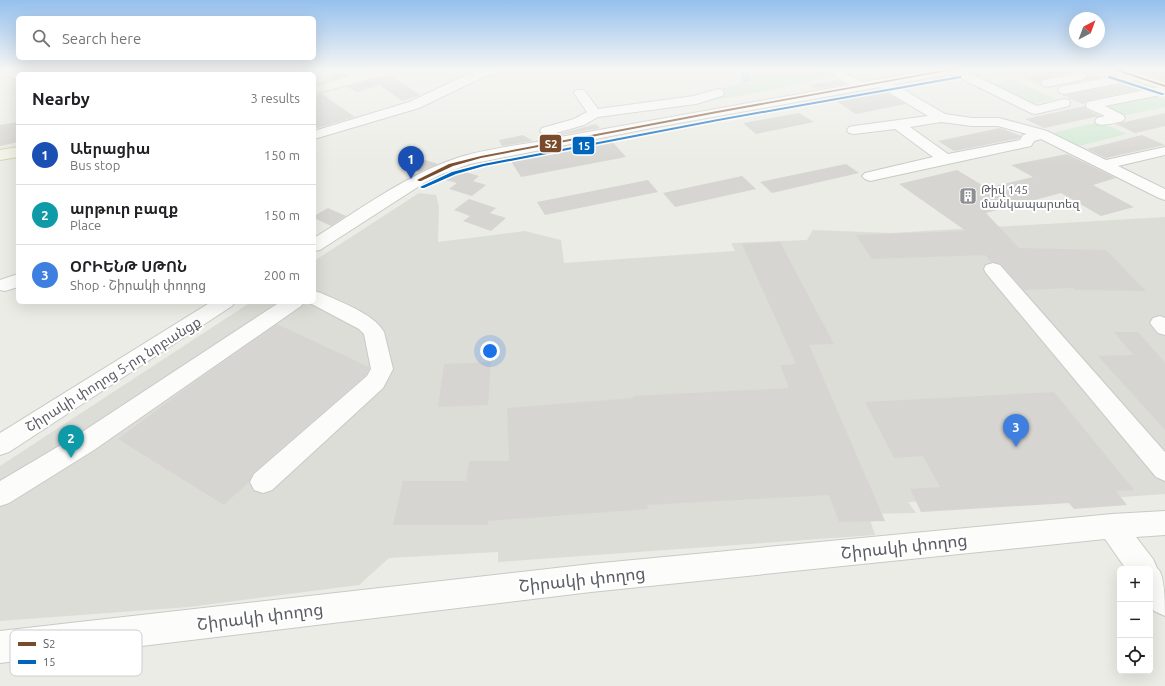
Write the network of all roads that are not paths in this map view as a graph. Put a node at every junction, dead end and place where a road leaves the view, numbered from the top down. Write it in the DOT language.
graph roads {
  1 [pos="422,101"];
  2 [pos="585,101"];
  3 [pos="688,101"];
  4 [pos="785,101"];
  5 [pos="913,101"];
  6 [pos="1018,101"];
  7 [pos="1111,101"];
  8 [pos="1064,103"];
  9 [pos="595,113"];
  10 [pos="941,118"];
  11 [pos="1102,121"];
  12 [pos="898,125"];
  13 [pos="854,130"];
  14 [pos="316,134"];
  15 [pos="1042,134"];
  16 [pos="556,143"];
  17 [pos="1165,151"];
  18 [pos="16,152"];
  19 [pos="0,155"];
  20 [pos="945,159"];
  21 [pos="1104,165"];
  22 [pos="870,176"];
  23 [pos="1165,195"];
  24 [pos="316,245"];
  25 [pos="993,269"];
  26 [pos="316,298"];
  27 [pos="222,304"];
  28 [pos="291,304"];
  29 [pos="0,445"];
  30 [pos="1165,470"];
  31 [pos="263,482"];
  32 [pos="0,495"];
  33 [pos="1165,523"];
  34 [pos="1112,526"];
  35 [pos="1141,566"];
  36 [pos="1153,583"];
  37 [pos="1165,601"];
  38 [pos="139,630"];
  39 [pos="10,645"];
  40 [pos="0,646"];
  1 -- 14 [label="street"];
  2 -- 9 [label="street"];
  3 -- 9 [label="street"];
  4 -- 16 [label="street"];
  5 -- 10 [label="street"];
  6 -- 8 [label="street"];
  7 -- 11 [label="street"];
  9 -- 16 [label="street"];
  10 -- 12 [label="street"];
  10 -- 15 [label="street"];
  12 -- 13 [label="street"];
  12 -- 20 [label="street"];
  15 -- 20 [label="street"];
  15 -- 21 [label="street"];
  16 -- 24 [label="street"];
  17 -- 21 [label="street"];
  18 -- 19 [label="main road"];
  20 -- 22 [label="street"];
  21 -- 23 [label="street"];
  25 -- 30 [label="street"];
  26 -- 31 [label="street"];
  27 -- 29 [label="street, Շիրակի փողոց 5-րդ նրբանցք"];
  28 -- 32 [label="street"];
  33 -- 34 [label="street, Շիրակի փողոց"];
  34 -- 35 [label="street"];
  34 -- 38 [label="street, Շիրակի փողոց"];
  36 -- 37 [label="street"];
  39 -- 40 [label="street, Շիրակի փողոց"];
}
